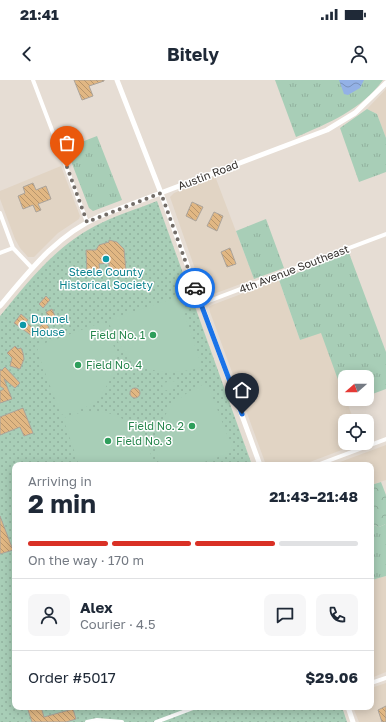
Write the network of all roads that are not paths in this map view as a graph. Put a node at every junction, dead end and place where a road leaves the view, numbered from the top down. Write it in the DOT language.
graph roads {
  1 [pos="33,80"];
  2 [pos="118,80"];
  3 [pos="386,83"];
  4 [pos="161,193"];
  5 [pos="0,213"];
  6 [pos="87,222"];
  7 [pos="386,234"];
  8 [pos="13,248"];
  9 [pos="0,253"];
  10 [pos="32,268"];
  11 [pos="201,304"];
  12 [pos="0,306"];
  13 [pos="386,439"];
  14 [pos="259,462"];
  15 [pos="325,462"];
  16 [pos="386,678"];
  17 [pos="374,682"];
  18 [pos="188,710"];
  19 [pos="349,710"];
  20 [pos="87,722"];
  21 [pos="122,722"];
  22 [pos="156,722"];
  23 [pos="353,722"];
  1 -- 6 [label="street"];
  2 -- 4 [label="street"];
  3 -- 4 [label="street, Austin Road"];
  4 -- 6 [label="street, Austin Road"];
  4 -- 11 [label="street"];
  5 -- 8 [label="street"];
  6 -- 10 [label="street, Austin Road"];
  7 -- 11 [label="street, 4th Avenue Southeast"];
  8 -- 9 [label="street"];
  8 -- 10 [label="street"];
  10 -- 12 [label="street, Austin Road"];
  11 -- 14 [label="street"];
  13 -- 15 [label="street"];
  16 -- 17 [label="street"];
  18 -- 22 [label="street"];
  19 -- 23 [label="street"];
  20 -- 21 [label="street"];
}
